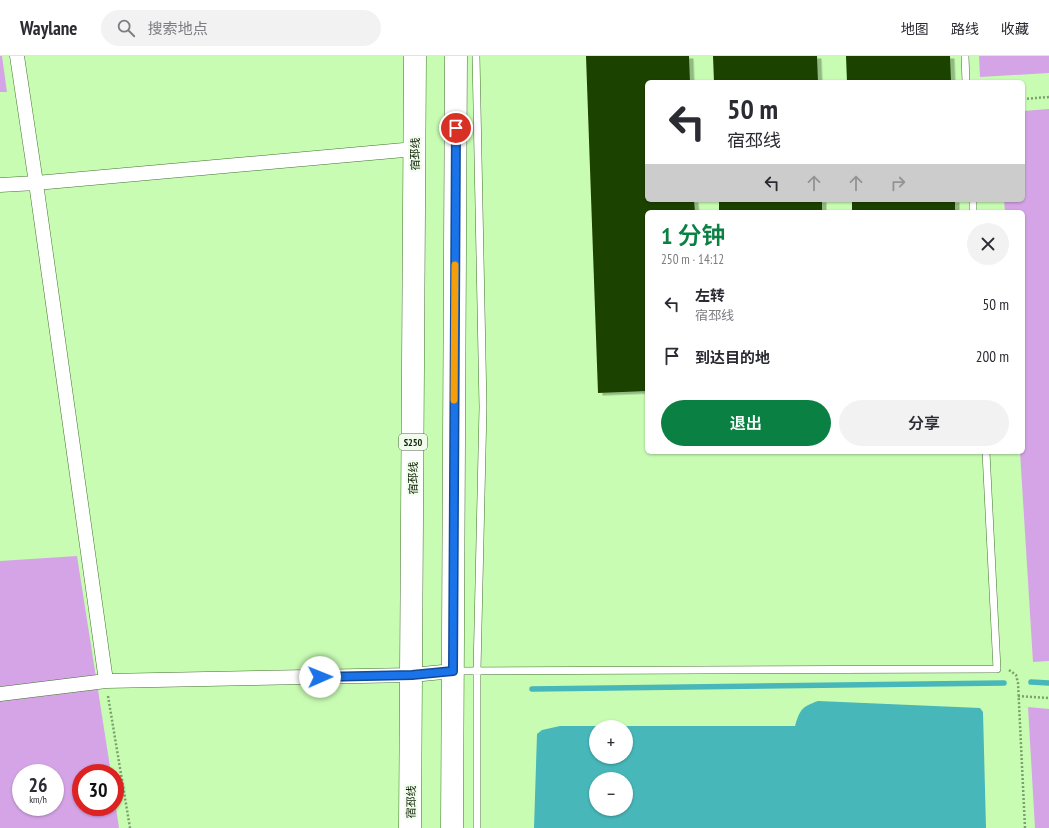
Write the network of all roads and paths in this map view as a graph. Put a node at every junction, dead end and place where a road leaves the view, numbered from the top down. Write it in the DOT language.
graph roads {
  1 [pos="17,56"];
  2 [pos="415,56"];
  3 [pos="456,56"];
  4 [pos="476,56"];
  5 [pos="965,56"];
  6 [pos="966,80"];
  7 [pos="1049,96"];
  8 [pos="1025,99"];
  9 [pos="415,149"];
  10 [pos="36,183"];
  11 [pos="0,185"];
  12 [pos="986,454"];
  13 [pos="997,669"];
  14 [pos="453,671"];
  15 [pos="477,671"];
  16 [pos="412,675"];
  17 [pos="106,681"];
  18 [pos="0,694"];
  19 [pos="1018,696"];
  20 [pos="1049,698"];
  21 [pos="130,828"];
  22 [pos="410,828"];
  23 [pos="452,828"];
  24 [pos="477,828"];
  25 [pos="1026,828"];
  1 -- 10 [label="street"];
  2 -- 9 [label="main road, 宿邳线 / S250"];
  3 -- 14 [label="main road"];
  4 -- 15 [label="lane"];
  5 -- 6 [label="lane"];
  7 -- 8 [label="path"];
  9 -- 10 [label="street"];
  9 -- 16 [label="main road, 宿邳线 / S250"];
  10 -- 11 [label="street"];
  10 -- 17 [label="street"];
  12 -- 13 [label="lane"];
  13 -- 15 [label="lane"];
  13 -- 19 [label="path"];
  14 -- 15 [label="lane"];
  14 -- 16 [label="street"];
  14 -- 23 [label="main road"];
  15 -- 24 [label="lane"];
  16 -- 17 [label="street"];
  16 -- 22 [label="main road, 宿邳线 / S250"];
  17 -- 18 [label="street"];
  17 -- 21 [label="path"];
  19 -- 20 [label="path"];
  19 -- 25 [label="path"];
}
